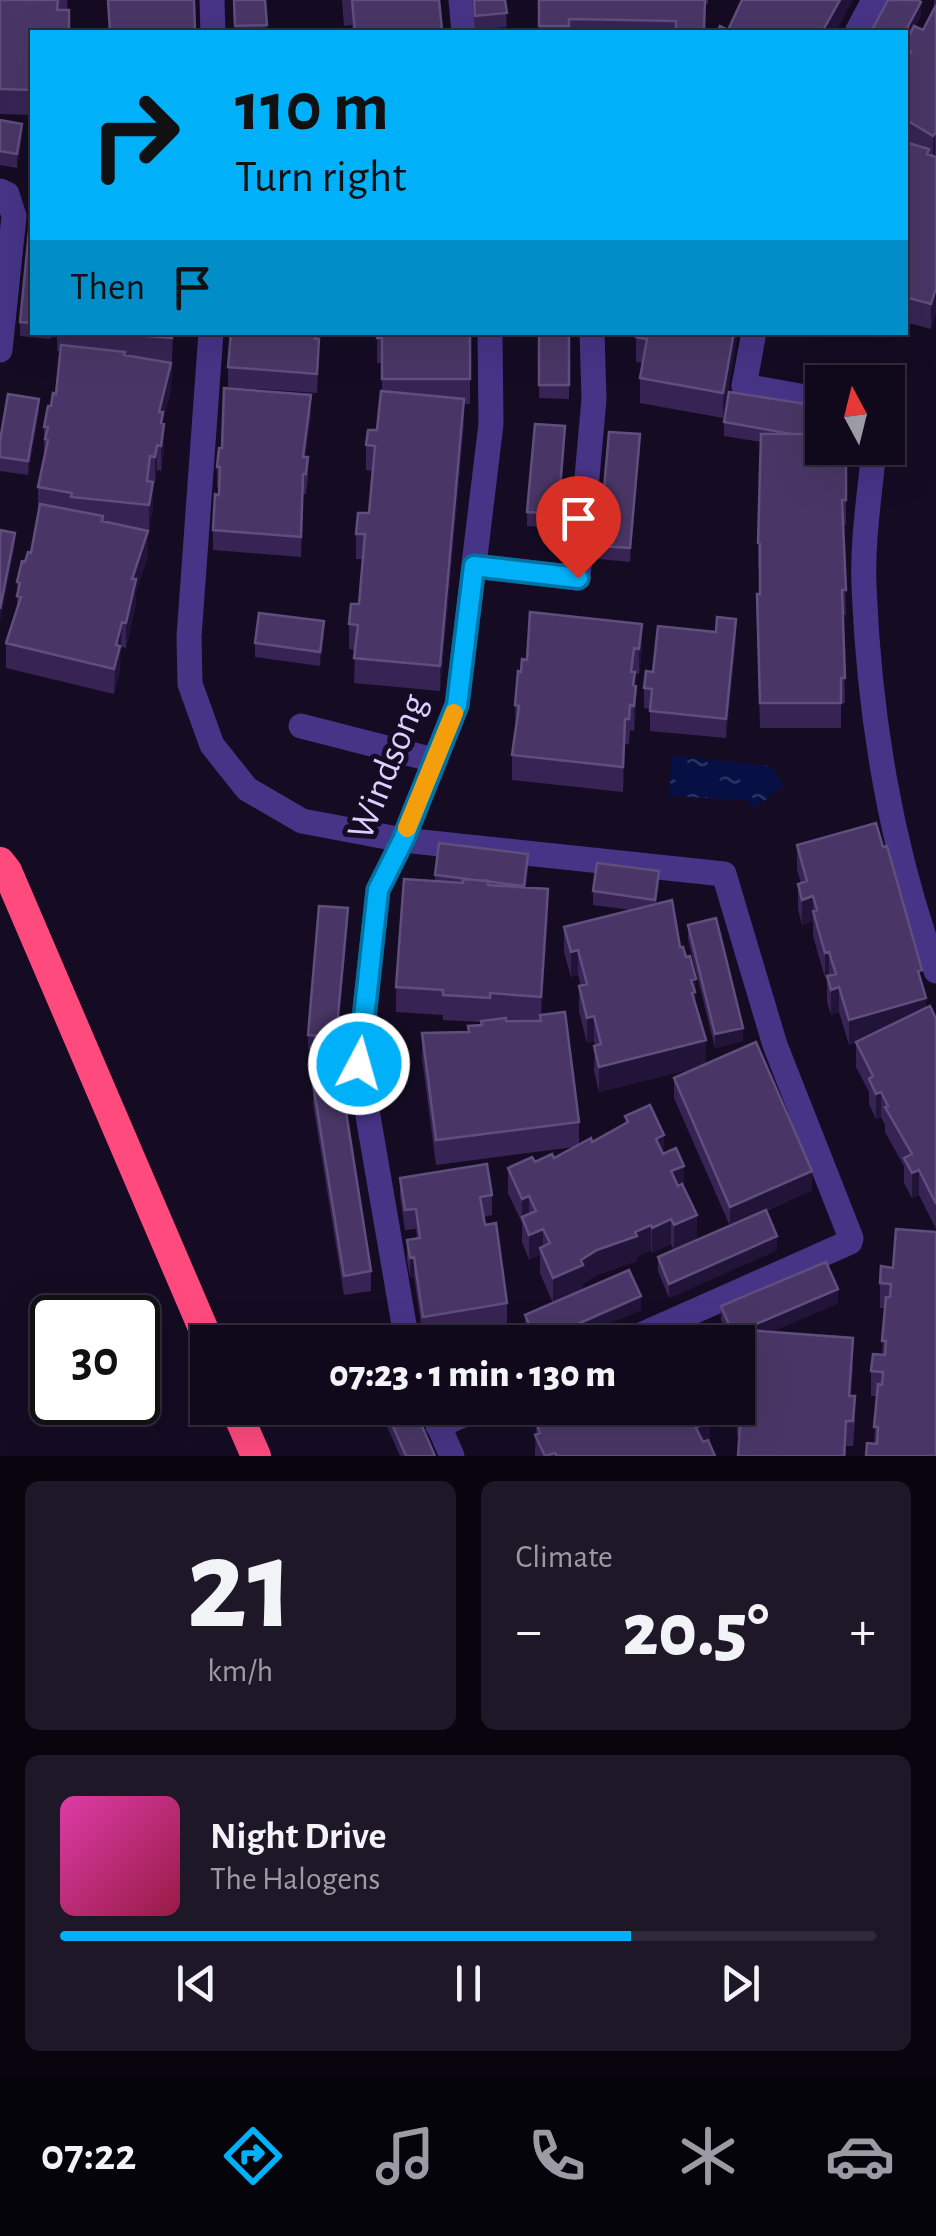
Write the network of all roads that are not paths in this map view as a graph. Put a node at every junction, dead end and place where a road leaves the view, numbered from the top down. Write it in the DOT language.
graph roads {
  1 [pos="212,0"];
  2 [pos="460,0"];
  3 [pos="874,0"];
  4 [pos="213,30"];
  5 [pos="464,30"];
  6 [pos="858,30"];
  7 [pos="0,191"];
  8 [pos="211,335"];
  9 [pos="490,335"];
  10 [pos="592,335"];
  11 [pos="753,335"];
  12 [pos="0,350"];
  13 [pos="805,397"];
  14 [pos="873,465"];
  15 [pos="474,566"];
  16 [pos="302,726"];
  17 [pos="434,760"];
  18 [pos="403,840"];
  19 [pos="0,862"];
  20 [pos="936,972"];
  21 [pos="201,1325"];
  22 [pos="404,1325"];
  23 [pos="663,1325"];
  24 [pos="243,1425"];
  25 [pos="438,1425"];
  26 [pos="256,1456"];
  27 [pos="452,1456"];
  1 -- 4 [label="street"];
  2 -- 5 [label="street"];
  3 -- 6 [label="street"];
  7 -- 12 [label="street"];
  8 -- 18 [label="street"];
  9 -- 15 [label="street, Windsong"];
  10 -- 15 [label="street"];
  11 -- 13 [label="street"];
  14 -- 20 [label="street"];
  15 -- 17 [label="street, Windsong"];
  16 -- 17 [label="street"];
  17 -- 18 [label="street, Windsong"];
  18 -- 22 [label="street, Windsong"];
  18 -- 23 [label="street"];
  19 -- 21 [label="highway"];
  24 -- 26 [label="highway"];
  25 -- 27 [label="street"];
}
